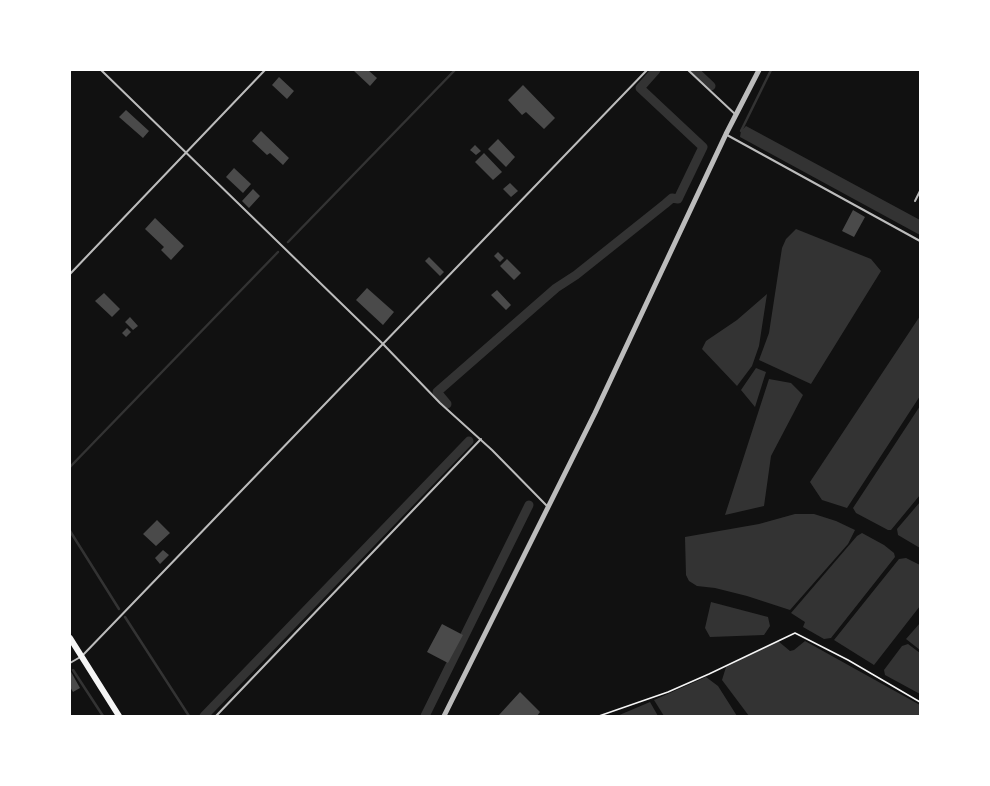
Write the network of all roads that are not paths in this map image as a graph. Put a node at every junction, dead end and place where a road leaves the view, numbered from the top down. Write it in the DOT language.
graph roads {
  1 [pos="101,70"];
  2 [pos="265,70"];
  3 [pos="647,70"];
  4 [pos="688,70"];
  5 [pos="759,70"];
  6 [pos="736,116"];
  7 [pos="726,134"];
  8 [pos="187,152"];
  9 [pos="920,191"];
  10 [pos="915,201"];
  11 [pos="920,241"];
  12 [pos="70,274"];
  13 [pos="384,344"];
  14 [pos="482,440"];
  15 [pos="548,506"];
  16 [pos="70,638"];
  17 [pos="82,656"];
  18 [pos="70,664"];
  19 [pos="119,716"];
  20 [pos="216,716"];
  21 [pos="444,716"];
  1 -- 8 [label="lane"];
  2 -- 8 [label="lane"];
  3 -- 13 [label="lane"];
  4 -- 6 [label="lane"];
  5 -- 6 [label="street"];
  6 -- 7 [label="street"];
  7 -- 11 [label="lane"];
  7 -- 15 [label="street"];
  8 -- 12 [label="lane"];
  8 -- 13 [label="lane"];
  9 -- 10 [label="lane"];
  13 -- 14 [label="lane"];
  13 -- 17 [label="lane"];
  14 -- 15 [label="lane"];
  14 -- 20 [label="lane"];
  15 -- 21 [label="street"];
  16 -- 17 [label="main road"];
  17 -- 18 [label="lane"];
  17 -- 19 [label="main road"];
}
